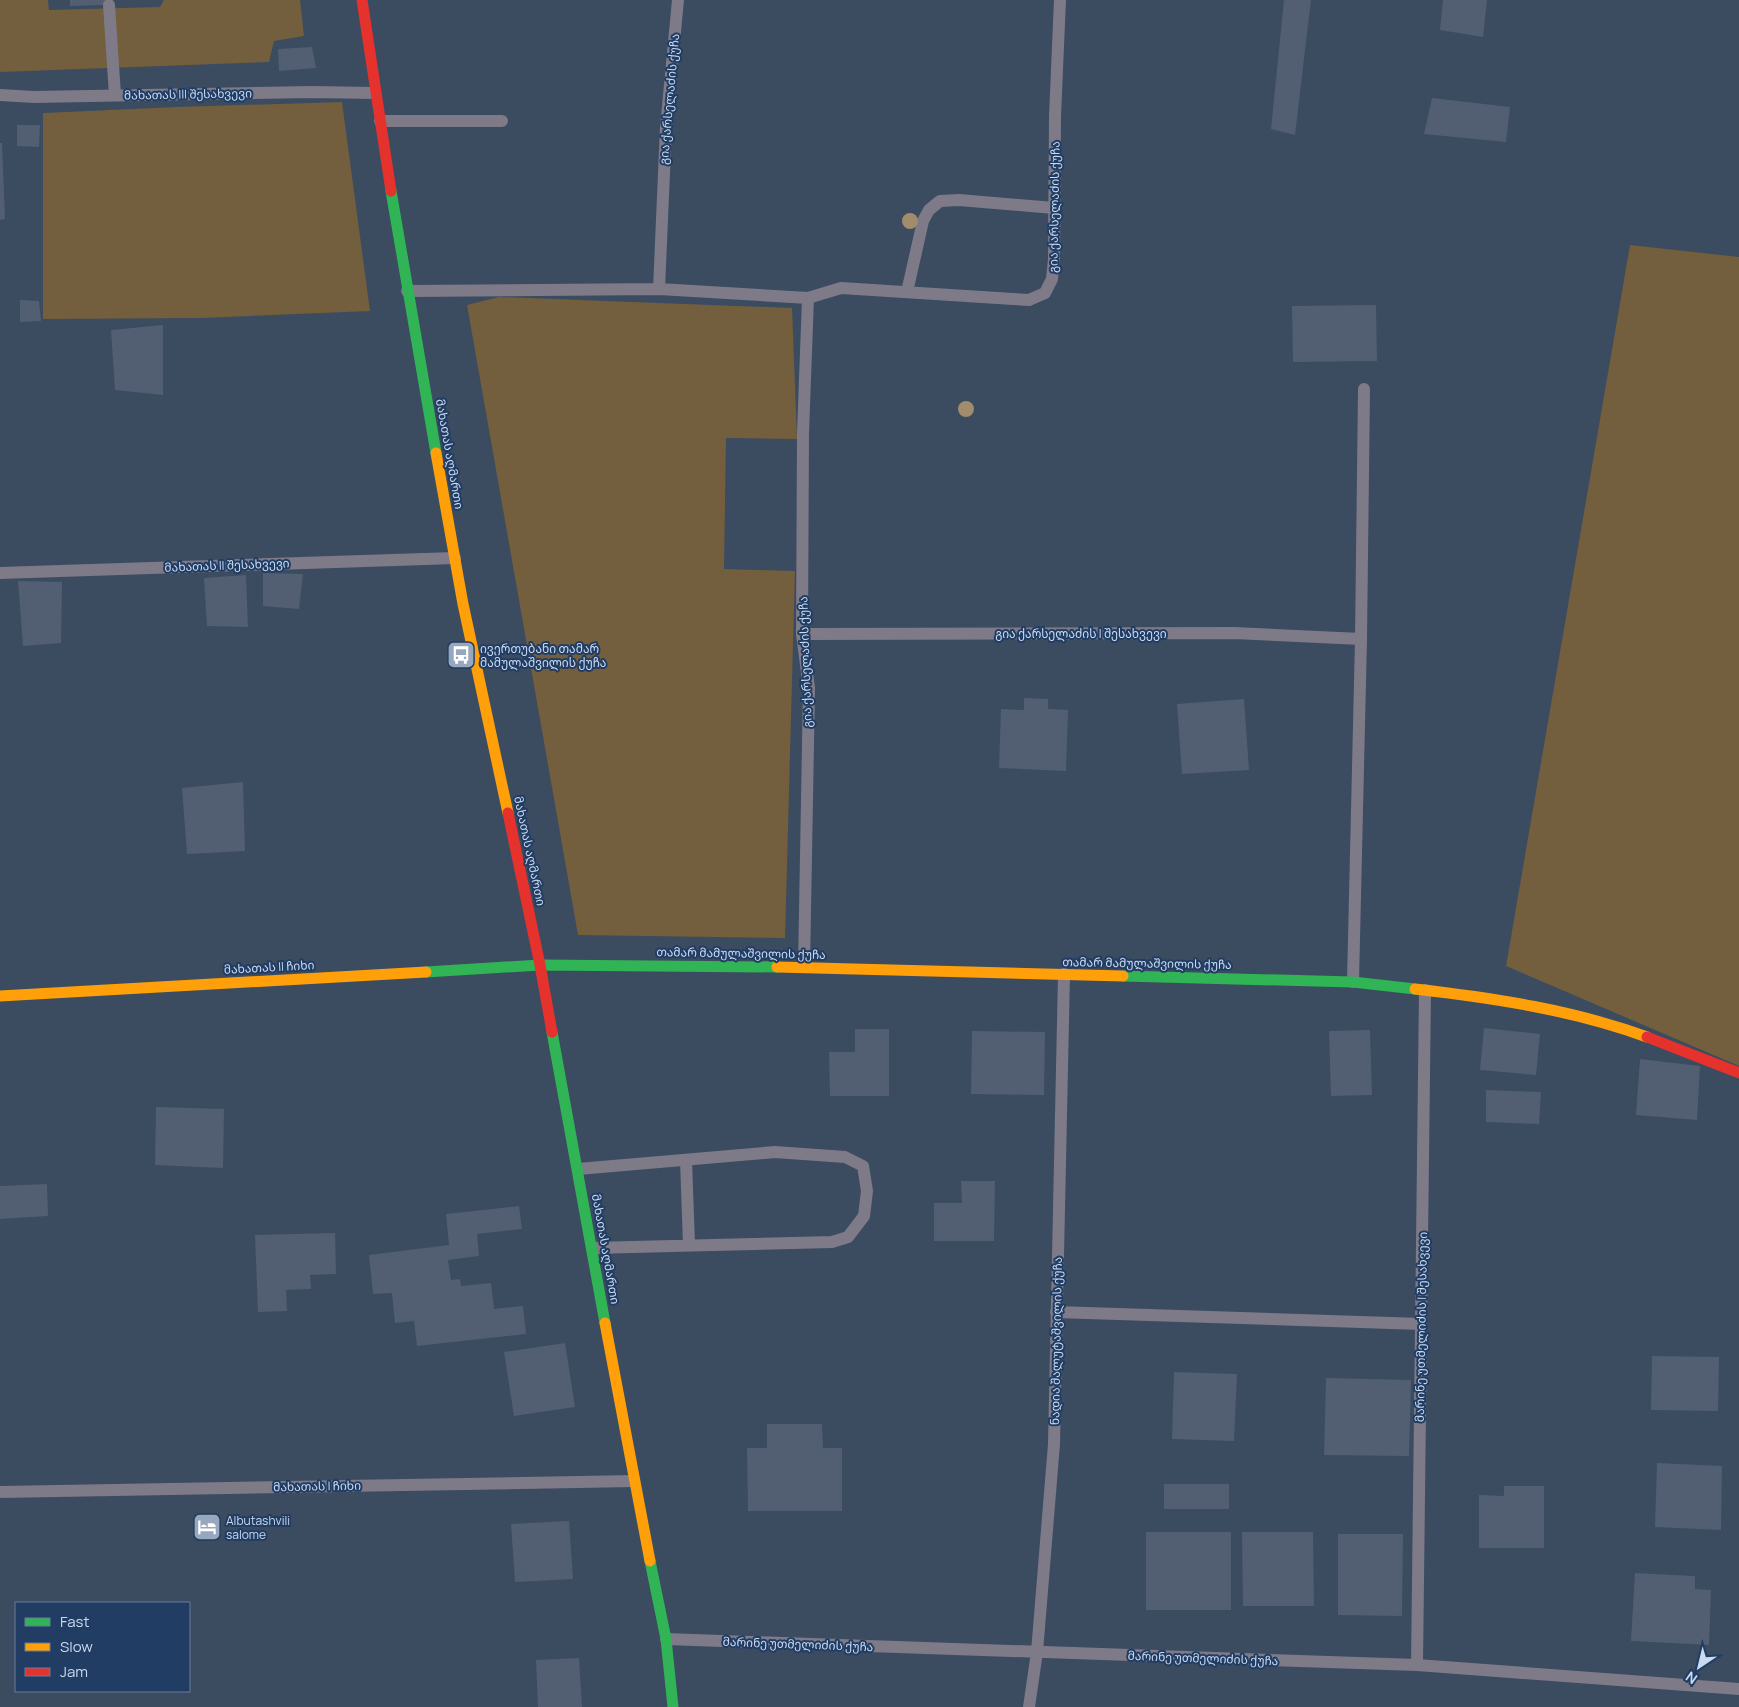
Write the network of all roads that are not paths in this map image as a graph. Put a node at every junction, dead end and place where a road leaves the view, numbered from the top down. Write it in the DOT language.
graph roads {
  1 [pos="362,0"];
  2 [pos="678,0"];
  3 [pos="1060,0"];
  4 [pos="108,5"];
  5 [pos="375,93"];
  6 [pos="0,95"];
  7 [pos="115,95"];
  8 [pos="380,121"];
  9 [pos="502,121"];
  10 [pos="1054,208"];
  11 [pos="658,289"];
  12 [pos="407,291"];
  13 [pos="907,292"];
  14 [pos="808,298"];
  15 [pos="1364,389"];
  16 [pos="455,558"];
  17 [pos="0,573"];
  18 [pos="802,634"];
  19 [pos="1361,640"];
  20 [pos="540,965"];
  21 [pos="804,967"];
  22 [pos="1064,974"];
  23 [pos="1353,982"];
  24 [pos="1424,990"];
  25 [pos="0,996"];
  26 [pos="1739,1073"];
  27 [pos="686,1160"];
  28 [pos="578,1169"];
  29 [pos="689,1245"];
  30 [pos="592,1248"];
  31 [pos="1056,1312"];
  32 [pos="1421,1324"];
  33 [pos="634,1481"];
  34 [pos="0,1492"];
  35 [pos="666,1639"];
  36 [pos="1037,1652"];
  37 [pos="1417,1665"];
  38 [pos="1739,1689"];
  39 [pos="674,1707"];
  40 [pos="1029,1707"];
  1 -- 5 [label="main road, მახათას აღმართი"];
  2 -- 11 [label="street, გია ქარსელაძის ქუჩა"];
  3 -- 10 [label="street, გია ქარსელაძის ქუჩა"];
  4 -- 7 [label="street"];
  5 -- 7 [label="street, მახათას III შესახვევი"];
  5 -- 8 [label="main road, მახათას აღმართი"];
  6 -- 7 [label="street, მახათას III შესახვევი"];
  8 -- 9 [label="street"];
  8 -- 12 [label="main road, მახათას აღმართი"];
  10 -- 13 [label="street"];
  10 -- 13 [label="street, გია ქარსელაძის ქუჩა"];
  11 -- 12 [label="street, გია ქარსელაძის ქუჩა"];
  11 -- 14 [label="street, გია ქარსელაძის ქუჩა"];
  12 -- 16 [label="main road, მახათას აღმართი"];
  13 -- 14 [label="street, გია ქარსელაძის ქუჩა"];
  14 -- 18 [label="street, გია ქარსელაძის ქუჩა"];
  15 -- 19 [label="street"];
  16 -- 17 [label="street, მახათას II შესახვევი"];
  16 -- 20 [label="main road, მახათას აღმართი"];
  18 -- 19 [label="street, გია ქარსელაძის I შესახვევი"];
  18 -- 21 [label="street, გია ქარსელაძის ქუჩა"];
  19 -- 23 [label="street"];
  20 -- 21 [label="main road, თამარ მამულაშვილის ქუჩა"];
  20 -- 25 [label="main road, მახათას II ჩიხი"];
  20 -- 28 [label="main road, მახათას აღმართი"];
  21 -- 22 [label="main road, თამარ მამულაშვილის ქუჩა"];
  22 -- 23 [label="main road, თამარ მამულაშვილის ქუჩა"];
  22 -- 31 [label="street, ნადია შალუტაშვილის ქუჩა"];
  23 -- 24 [label="main road, თამარ მამულაშვილის ქუჩა"];
  24 -- 26 [label="main road, თამარ მამულაშვილის ქუჩა"];
  24 -- 32 [label="street, მარინე უთმელიძის I შესახვევი"];
  27 -- 28 [label="street"];
  27 -- 29 [label="street"];
  27 -- 29 [label="street"];
  28 -- 30 [label="main road, მახათას აღმართი"];
  29 -- 30 [label="street"];
  30 -- 33 [label="main road, მახათას აღმართი"];
  31 -- 32 [label="street"];
  31 -- 36 [label="street, ნადია შალუტაშვილის ქუჩა"];
  32 -- 37 [label="street, მარინე უთმელიძის I შესახვევი"];
  33 -- 34 [label="street, მახათას I ჩიხი"];
  33 -- 35 [label="main road, მახათას აღმართი"];
  35 -- 36 [label="street, მარინე უთმელიძის ქუჩა"];
  35 -- 39 [label="main road, მახათას აღმართი"];
  36 -- 37 [label="street, მარინე უთმელიძის ქუჩა"];
  36 -- 40 [label="street, ნადია შალუტაშვილის ქუჩა"];
  37 -- 38 [label="street, მარინე უთმელიძის ქუჩა"];
}
